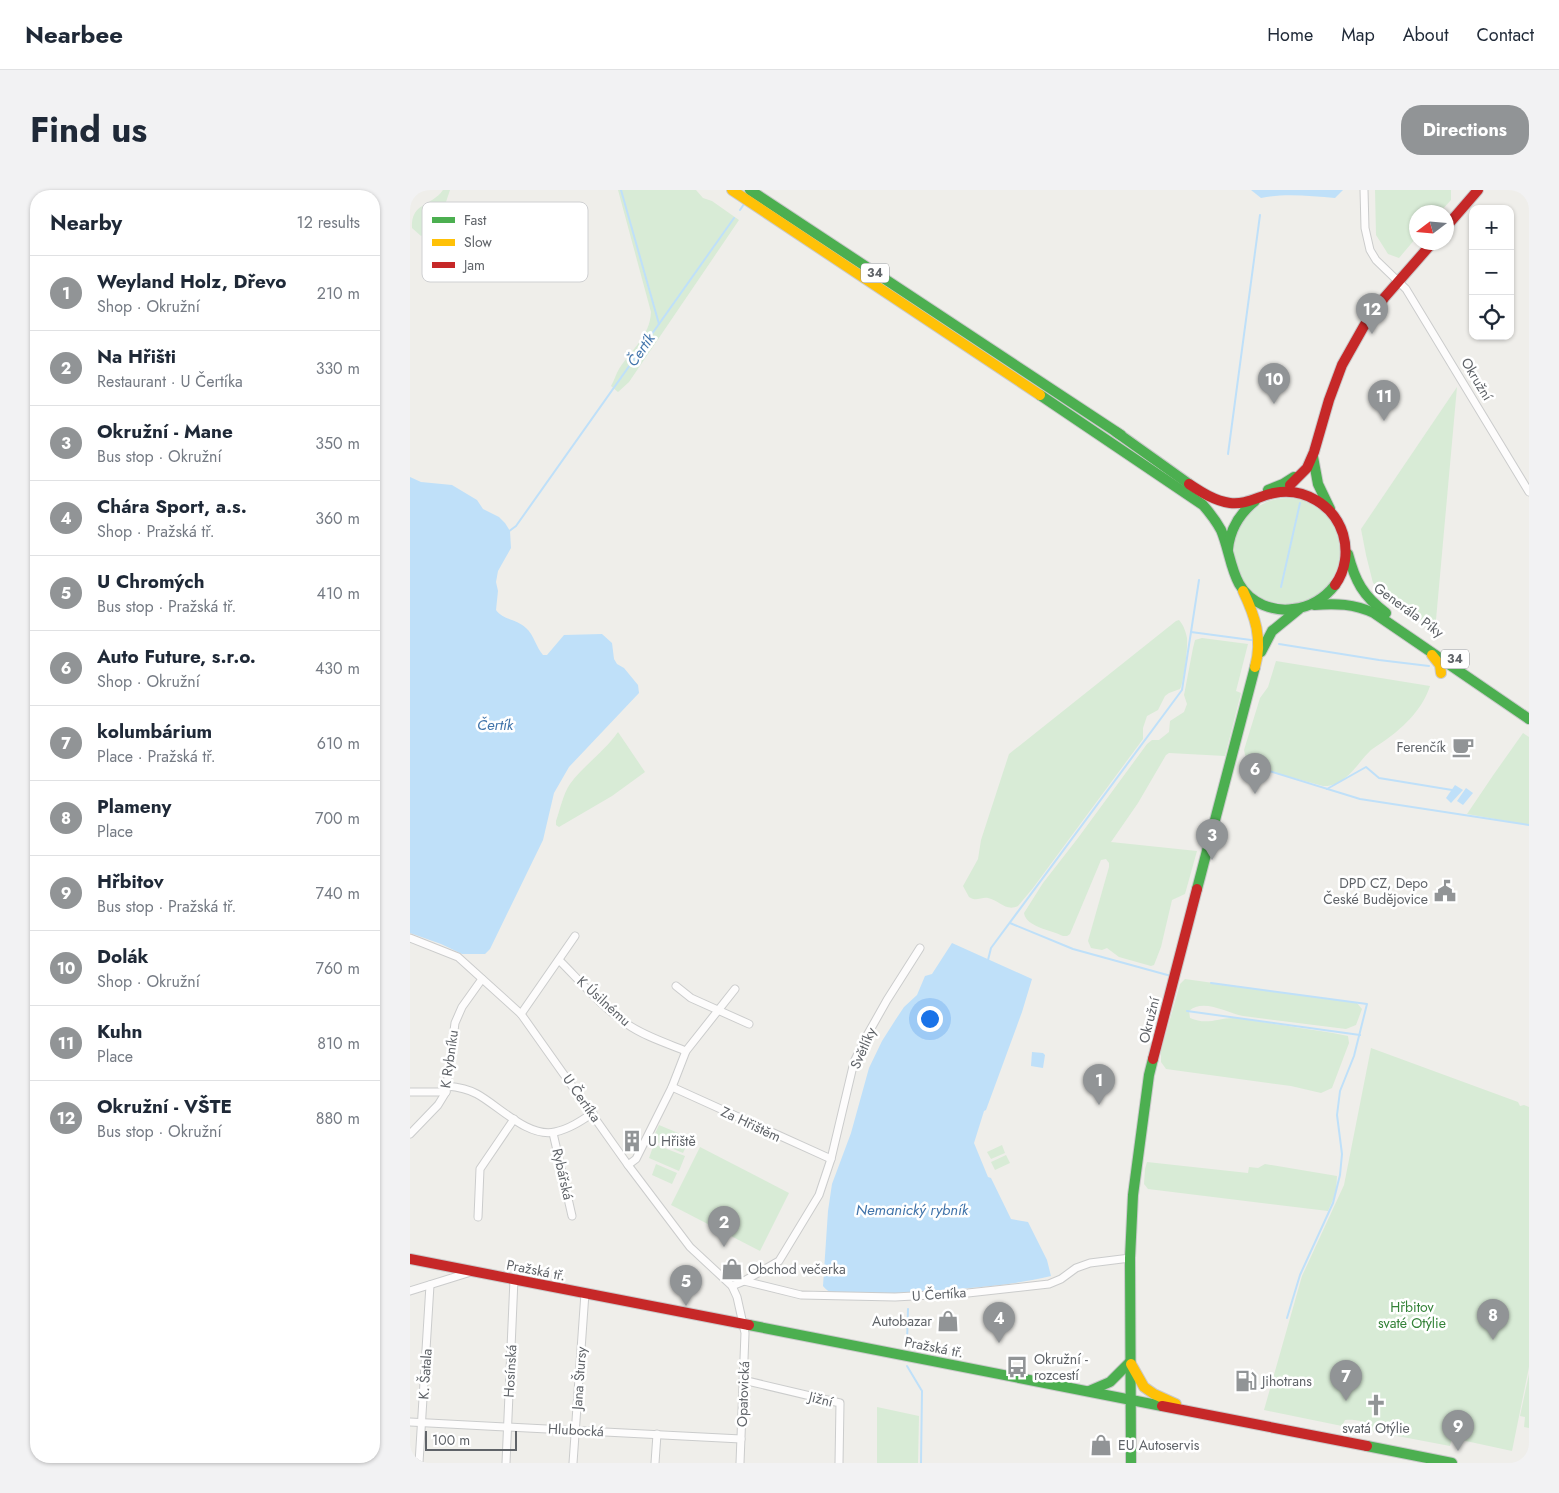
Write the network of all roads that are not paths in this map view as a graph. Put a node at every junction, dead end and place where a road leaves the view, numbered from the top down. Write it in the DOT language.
graph roads {
  1 [pos="750,190"];
  2 [pos="1364,190"];
  3 [pos="1478,190"];
  4 [pos="734,192"];
  5 [pos="769,208"];
  6 [pos="1454,218"];
  7 [pos="1426,250"];
  8 [pos="1399,282"];
  9 [pos="1320,428"];
  10 [pos="1116,432"];
  11 [pos="1314,452"];
  12 [pos="1529,492"];
  13 [pos="1281,493"];
  14 [pos="1258,500"];
  15 [pos="1333,514"];
  16 [pos="1346,549"];
  17 [pos="1228,554"];
  18 [pos="1242,590"];
  19 [pos="1312,605"];
  20 [pos="1299,610"];
  21 [pos="1427,649"];
  22 [pos="1258,657"];
  23 [pos="1468,676"];
  24 [pos="1529,709"];
  25 [pos="1529,719"];
  26 [pos="575,936"];
  27 [pos="410,938"];
  28 [pos="920,948"];
  29 [pos="560,960"];
  30 [pos="482,979"];
  31 [pos="676,986"];
  32 [pos="735,989"];
  33 [pos="718,1009"];
  34 [pos="522,1014"];
  35 [pos="749,1024"];
  36 [pos="686,1052"];
  37 [pos="672,1087"];
  38 [pos="447,1089"];
  39 [pos="410,1092"];
  40 [pos="593,1114"];
  41 [pos="514,1119"];
  42 [pos="553,1133"];
  43 [pos="410,1134"];
  44 [pos="831,1159"];
  45 [pos="628,1165"];
  46 [pos="572,1216"];
  47 [pos="478,1217"];
  48 [pos="1130,1258"];
  49 [pos="410,1259"];
  50 [pos="474,1271"];
  51 [pos="514,1279"];
  52 [pos="744,1281"];
  53 [pos="430,1285"];
  54 [pos="732,1286"];
  55 [pos="410,1292"];
  56 [pos="585,1293"];
  57 [pos="743,1325"];
  58 [pos="1130,1362"];
  59 [pos="743,1380"];
  60 [pos="1089,1392"];
  61 [pos="1130,1400"];
  62 [pos="1190,1411"];
  63 [pos="410,1422"];
  64 [pos="421,1423"];
  65 [pos="507,1426"];
  66 [pos="575,1430"];
  67 [pos="657,1434"];
  68 [pos="741,1439"];
  69 [pos="419,1463"];
  70 [pos="506,1463"];
  71 [pos="573,1463"];
  72 [pos="655,1463"];
  73 [pos="740,1463"];
  74 [pos="839,1463"];
  75 [pos="1131,1463"];
  76 [pos="1452,1463"];
  1 -- 5 [label="main road, 34"];
  2 -- 8 [label="street, Okružní"];
  3 -- 6 [label="main road"];
  4 -- 5 [label="main road, 34"];
  5 -- 10 [label="main road, 34"];
  5 -- 17 [label="main road, 34"];
  7 -- 8 [label="main road"];
  8 -- 9 [label="main road"];
  8 -- 12 [label="street, Okružní"];
  9 -- 10 [label="main road"];
  9 -- 11 [label="main road"];
  10 -- 14 [label="main road"];
  11 -- 13 [label="main road"];
  11 -- 15 [label="main road"];
  13 -- 14 [label="main road, 34"];
  13 -- 15 [label="main road, 34"];
  14 -- 17 [label="main road, 34"];
  15 -- 16 [label="main road, 34"];
  16 -- 19 [label="main road, 34"];
  16 -- 24 [label="main road, Generála Píky / 34"];
  17 -- 18 [label="main road, 34"];
  18 -- 20 [label="main road, 34"];
  18 -- 22 [label="main road, Okružní"];
  19 -- 20 [label="main road, 34"];
  19 -- 21 [label="main road, Generála Píky / 34"];
  20 -- 22 [label="main road, Okružní"];
  21 -- 23 [label="main road, Generála Píky / 34"];
  21 -- 23 [label="main road"];
  22 -- 48 [label="main road, Okružní"];
  23 -- 25 [label="main road, Generála Píky / 34"];
  26 -- 29 [label="street"];
  27 -- 30 [label="street, U Čertíka"];
  28 -- 44 [label="street, Světlíky"];
  29 -- 34 [label="street"];
  29 -- 36 [label="street, K Úsilnému"];
  30 -- 34 [label="street, U Čertíka"];
  30 -- 38 [label="street, K Rybníku"];
  31 -- 33 [label="street"];
  32 -- 33 [label="street"];
  33 -- 35 [label="street"];
  33 -- 36 [label="street"];
  34 -- 40 [label="street, U Čertíka"];
  36 -- 37 [label="street"];
  37 -- 44 [label="street, Za Hřištěm"];
  37 -- 45 [label="street"];
  38 -- 39 [label="street, Rybářská"];
  38 -- 41 [label="street, Rybářská"];
  38 -- 43 [label="street, K Rybníku"];
  40 -- 42 [label="street, Rybářská"];
  40 -- 45 [label="street, U Čertíka"];
  41 -- 42 [label="street, Rybářská"];
  41 -- 47 [label="street"];
  42 -- 46 [label="street, Rybářská"];
  44 -- 52 [label="street"];
  45 -- 54 [label="street, U Čertíka"];
  48 -- 52 [label="street, U Čertíka"];
  48 -- 58 [label="main road, Okružní"];
  49 -- 50 [label="main road, Pražská tř."];
  50 -- 51 [label="main road, Pražská tř."];
  50 -- 53 [label="street"];
  51 -- 56 [label="main road, Pražská tř."];
  51 -- 65 [label="street, Hosínská"];
  52 -- 54 [label="street"];
  53 -- 55 [label="street"];
  53 -- 64 [label="street, K. Šatala"];
  54 -- 57 [label="street, Opatovická"];
  56 -- 57 [label="main road, Pražská tř."];
  56 -- 66 [label="street, Jana Štursy"];
  57 -- 59 [label="street, Opatovická"];
  57 -- 60 [label="main road, Pražská tř."];
  58 -- 60 [label="main road"];
  58 -- 61 [label="main road, Okružní"];
  58 -- 62 [label="main road"];
  59 -- 68 [label="street, Opatovická"];
  59 -- 74 [label="street, Jižní"];
  60 -- 61 [label="main road, Pražská tř."];
  61 -- 62 [label="main road, Pražská tř."];
  61 -- 75 [label="main road, Okružní"];
  62 -- 76 [label="main road, Pražská tř."];
  63 -- 64 [label="street, Hlubocká"];
  64 -- 65 [label="street, Hlubocká"];
  64 -- 69 [label="street, K. Šatala"];
  65 -- 66 [label="street, Hlubocká"];
  65 -- 70 [label="street, Hosínská"];
  66 -- 67 [label="street, Hlubocká"];
  66 -- 71 [label="street, Jana Štursy"];
  67 -- 68 [label="street, Hlubocká"];
  67 -- 72 [label="street"];
  68 -- 73 [label="street, Opatovická"];
}
